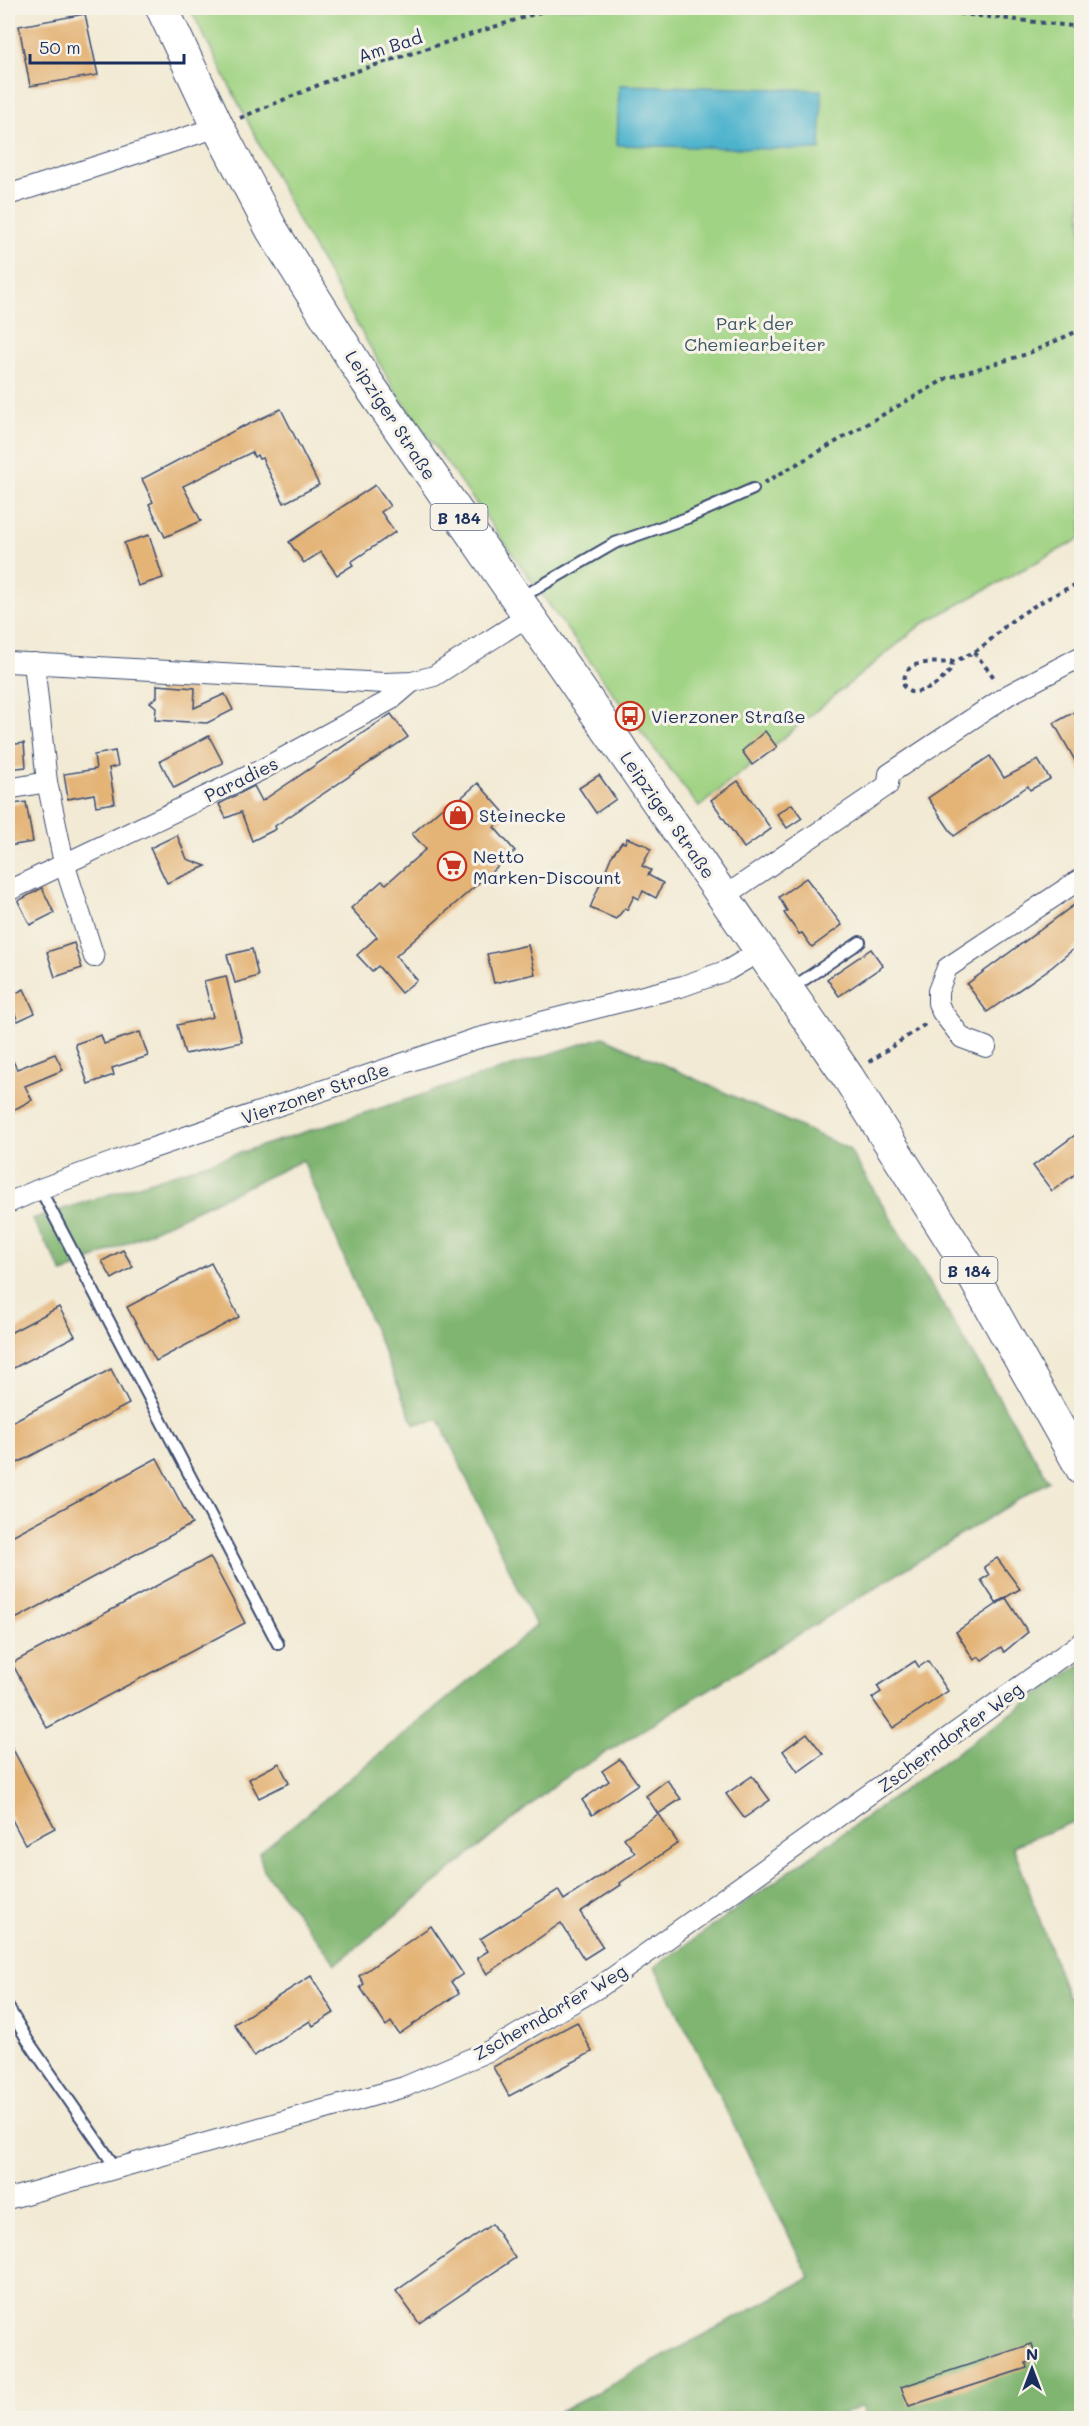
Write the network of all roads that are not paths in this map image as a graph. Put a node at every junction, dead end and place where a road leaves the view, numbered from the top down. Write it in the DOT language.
graph roads {
  1 [pos="162,8"];
  2 [pos="227,123"];
  3 [pos="8,195"];
  4 [pos="753,489"];
  5 [pos="523,608"];
  6 [pos="1082,656"];
  7 [pos="8,662"];
  8 [pos="34,663"];
  9 [pos="412,682"];
  10 [pos="47,782"];
  11 [pos="8,789"];
  12 [pos="64,863"];
  13 [pos="1082,878"];
  14 [pos="8,891"];
  15 [pos="725,896"];
  16 [pos="860,942"];
  17 [pos="762,950"];
  18 [pos="94,957"];
  19 [pos="789,990"];
  20 [pos="986,1047"];
  21 [pos="40,1189"];
  22 [pos="8,1203"];
  23 [pos="1082,1469"];
  24 [pos="1082,1642"];
  25 [pos="278,1644"];
  26 [pos="8,2007"];
  27 [pos="116,2169"];
  28 [pos="8,2199"];
  1 -- 2 [label="main road, Leipziger Straße / B 184"];
  2 -- 3 [label="street"];
  2 -- 5 [label="main road, Leipziger Straße / B 184"];
  4 -- 5 [label="lane"];
  5 -- 9 [label="street, Paradies"];
  5 -- 15 [label="main road, Leipziger Straße / B 184"];
  6 -- 15 [label="street"];
  7 -- 8 [label="street, Paradies"];
  8 -- 9 [label="street, Paradies"];
  8 -- 10 [label="street"];
  9 -- 12 [label="street, Paradies"];
  10 -- 11 [label="street"];
  10 -- 12 [label="street"];
  12 -- 14 [label="street, Paradies"];
  12 -- 18 [label="street"];
  13 -- 20 [label="street"];
  15 -- 17 [label="main road, Leipziger Straße / B 184"];
  16 -- 19 [label="lane"];
  17 -- 19 [label="main road, Leipziger Straße / B 184"];
  17 -- 21 [label="street, Vierzoner Straße"];
  19 -- 23 [label="main road, Leipziger Straße / B 184"];
  21 -- 22 [label="street, Vierzoner Straße"];
  21 -- 25 [label="lane"];
  24 -- 27 [label="street, Zscherndorfer Weg"];
  26 -- 27 [label="lane"];
  27 -- 28 [label="street, Zscherndorfer Weg"];
}
